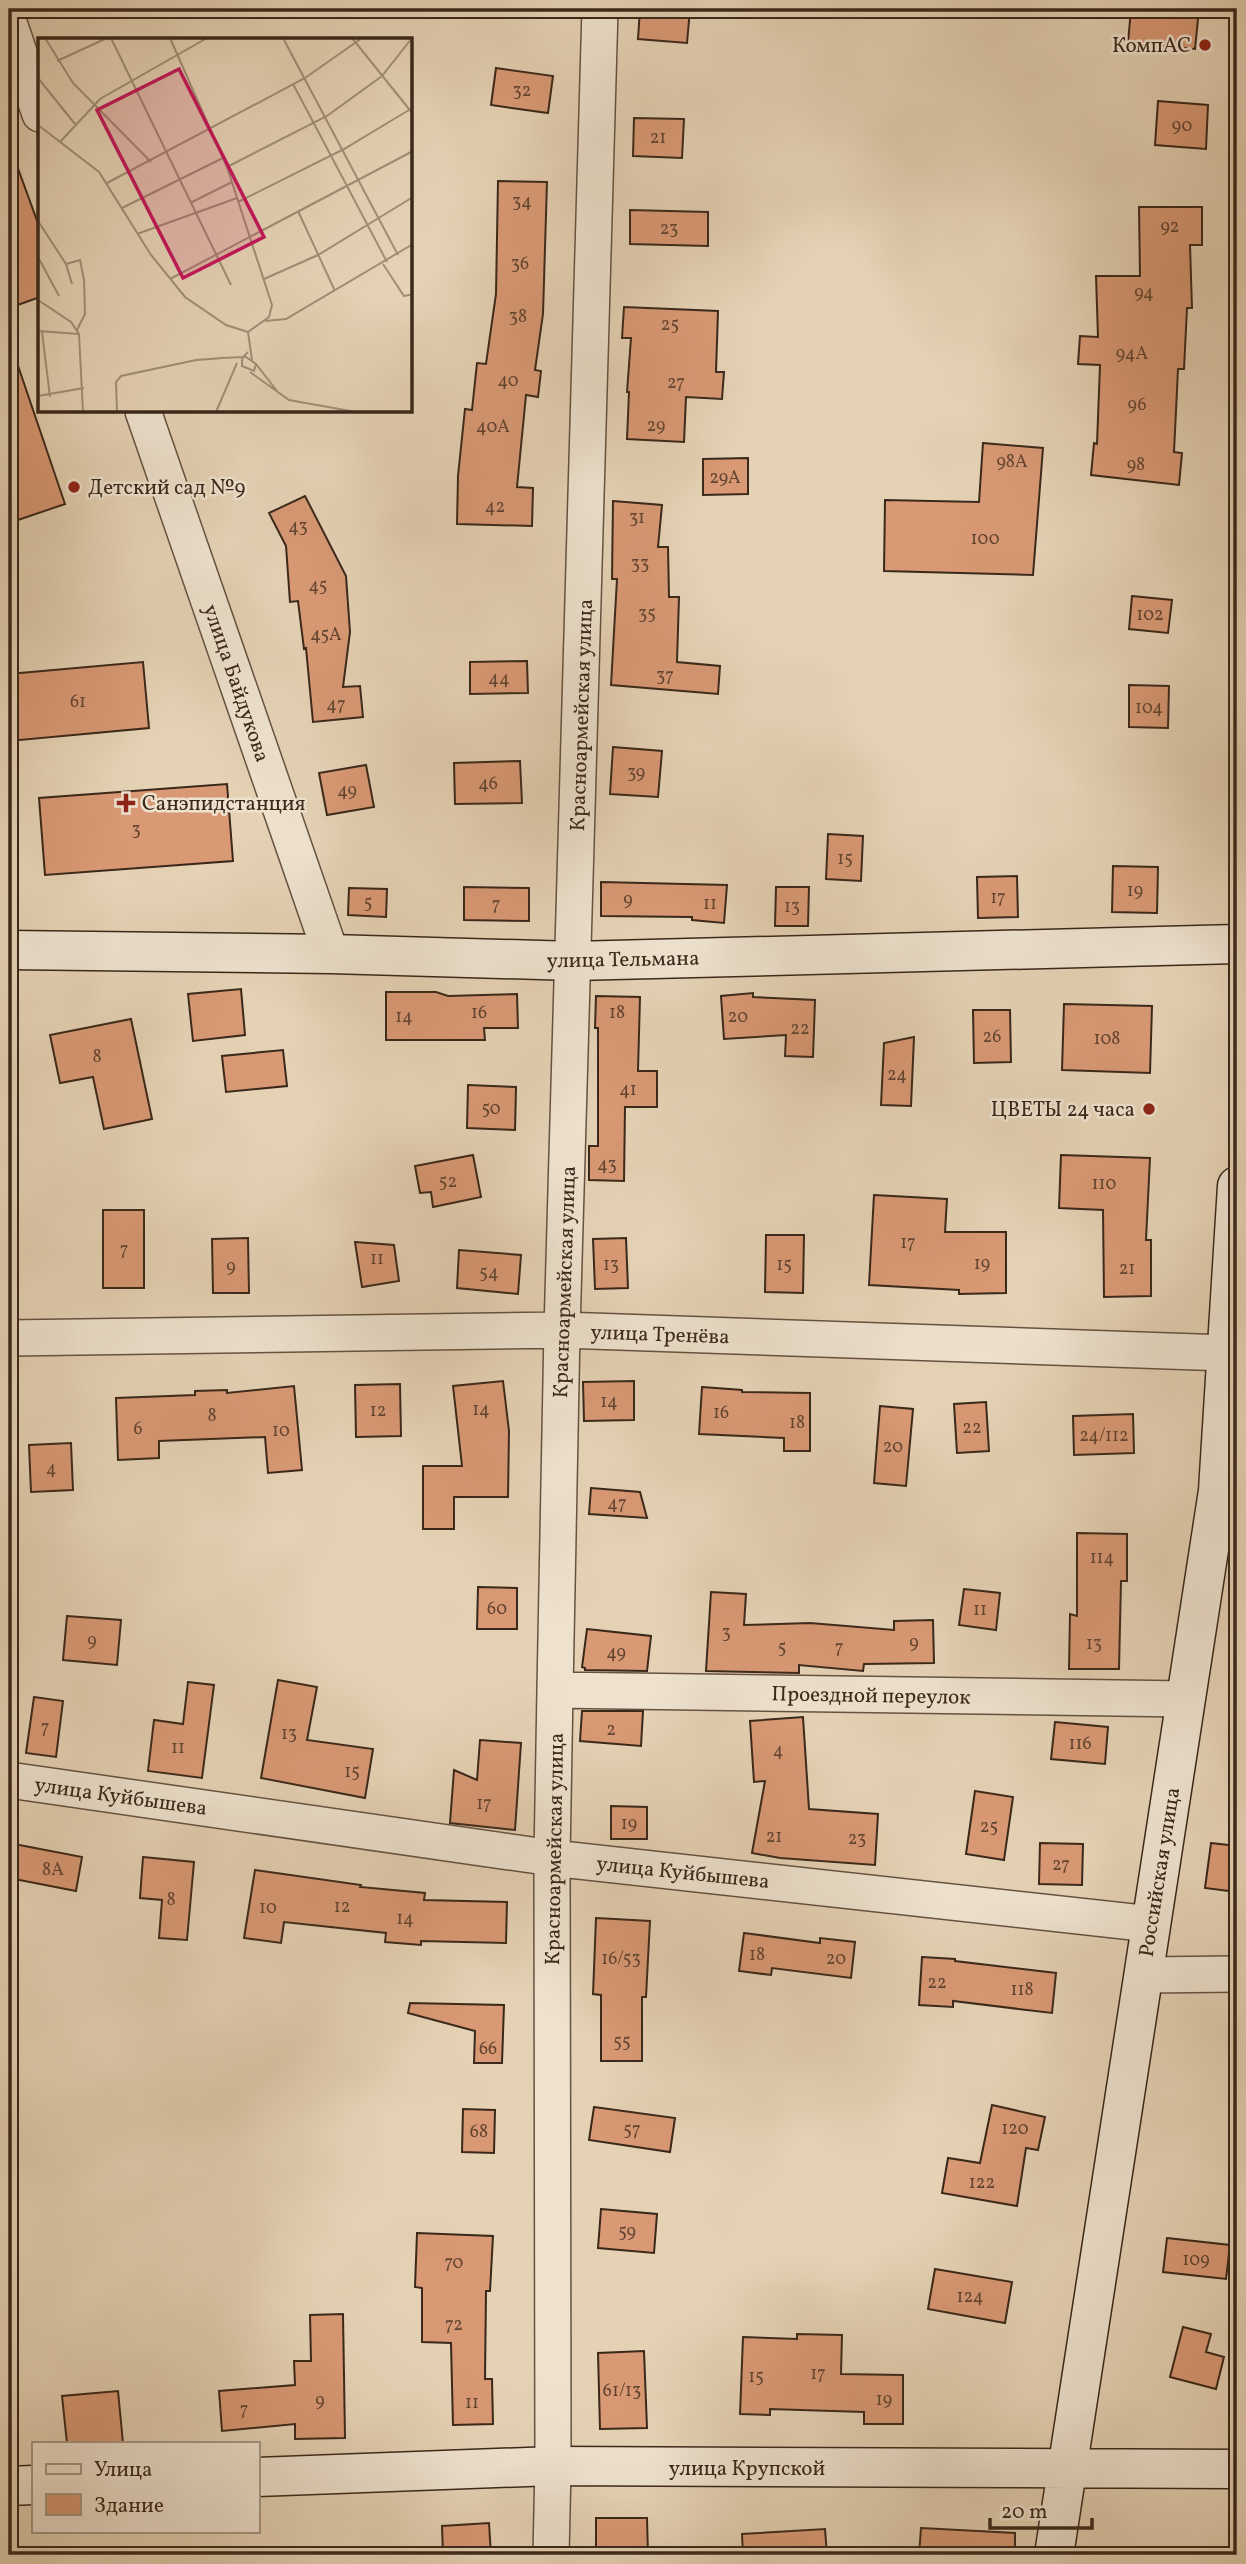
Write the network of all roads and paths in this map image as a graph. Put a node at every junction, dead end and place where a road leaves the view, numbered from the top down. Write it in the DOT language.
graph roads {
  1 [pos="600,9"];
  2 [pos="9,23"];
  3 [pos="38,108"];
  4 [pos="144,413"];
  5 [pos="1237,944"];
  6 [pos="9,950"];
  7 [pos="331,954"];
  8 [pos="574,961"];
  9 [pos="1237,1186"];
  10 [pos="562,1330"];
  11 [pos="9,1338"];
  12 [pos="1227,1353"];
  13 [pos="1228,1491"];
  14 [pos="555,1690"];
  15 [pos="1186,1699"];
  16 [pos="9,1780"];
  17 [pos="552,1858"];
  18 [pos="1151,1924"];
  19 [pos="1237,1974"];
  20 [pos="1143,1975"];
  21 [pos="553,2466"];
  22 [pos="1237,2469"];
  23 [pos="1066,2470"];
  24 [pos="259,2477"];
  25 [pos="32,2485"];
  26 [pos="9,2486"];
  27 [pos="551,2555"];
  28 [pos="1054,2555"];
  1 -- 8 [label="street, Красноармейская улица"];
  2 -- 3 [label="street"];
  4 -- 7 [label="street, улица Байдукова"];
  5 -- 8 [label="street, улица Тельмана"];
  6 -- 7 [label="street, улица Тельмана"];
  7 -- 8 [label="street, улица Тельмана"];
  8 -- 10 [label="street, Красноармейская улица"];
  9 -- 12 [label="street, Российская улица"];
  10 -- 11 [label="street, улица Тренёва"];
  10 -- 12 [label="street, улица Тренёва"];
  10 -- 14 [label="street, Красноармейская улица"];
  12 -- 13 [label="street, Российская улица"];
  13 -- 15 [label="street, Российская улица"];
  14 -- 15 [label="street, Проездной переулок"];
  14 -- 17 [label="street, Красноармейская улица"];
  15 -- 18 [label="street, Российская улица"];
  16 -- 17 [label="street, улица Куйбышева"];
  17 -- 18 [label="street, улица Куйбышева"];
  17 -- 21 [label="street, Красноармейская улица"];
  18 -- 20 [label="street, Российская улица"];
  19 -- 20 [label="street"];
  20 -- 23 [label="street, Российская улица"];
  21 -- 23 [label="street, улица Крупской"];
  21 -- 24 [label="street, улица Крупской"];
  21 -- 27 [label="street, Красноармейская улица"];
  22 -- 23 [label="street, улица Крупской"];
  23 -- 28 [label="street, Российская улица"];
  25 -- 26 [label="street"];
}
